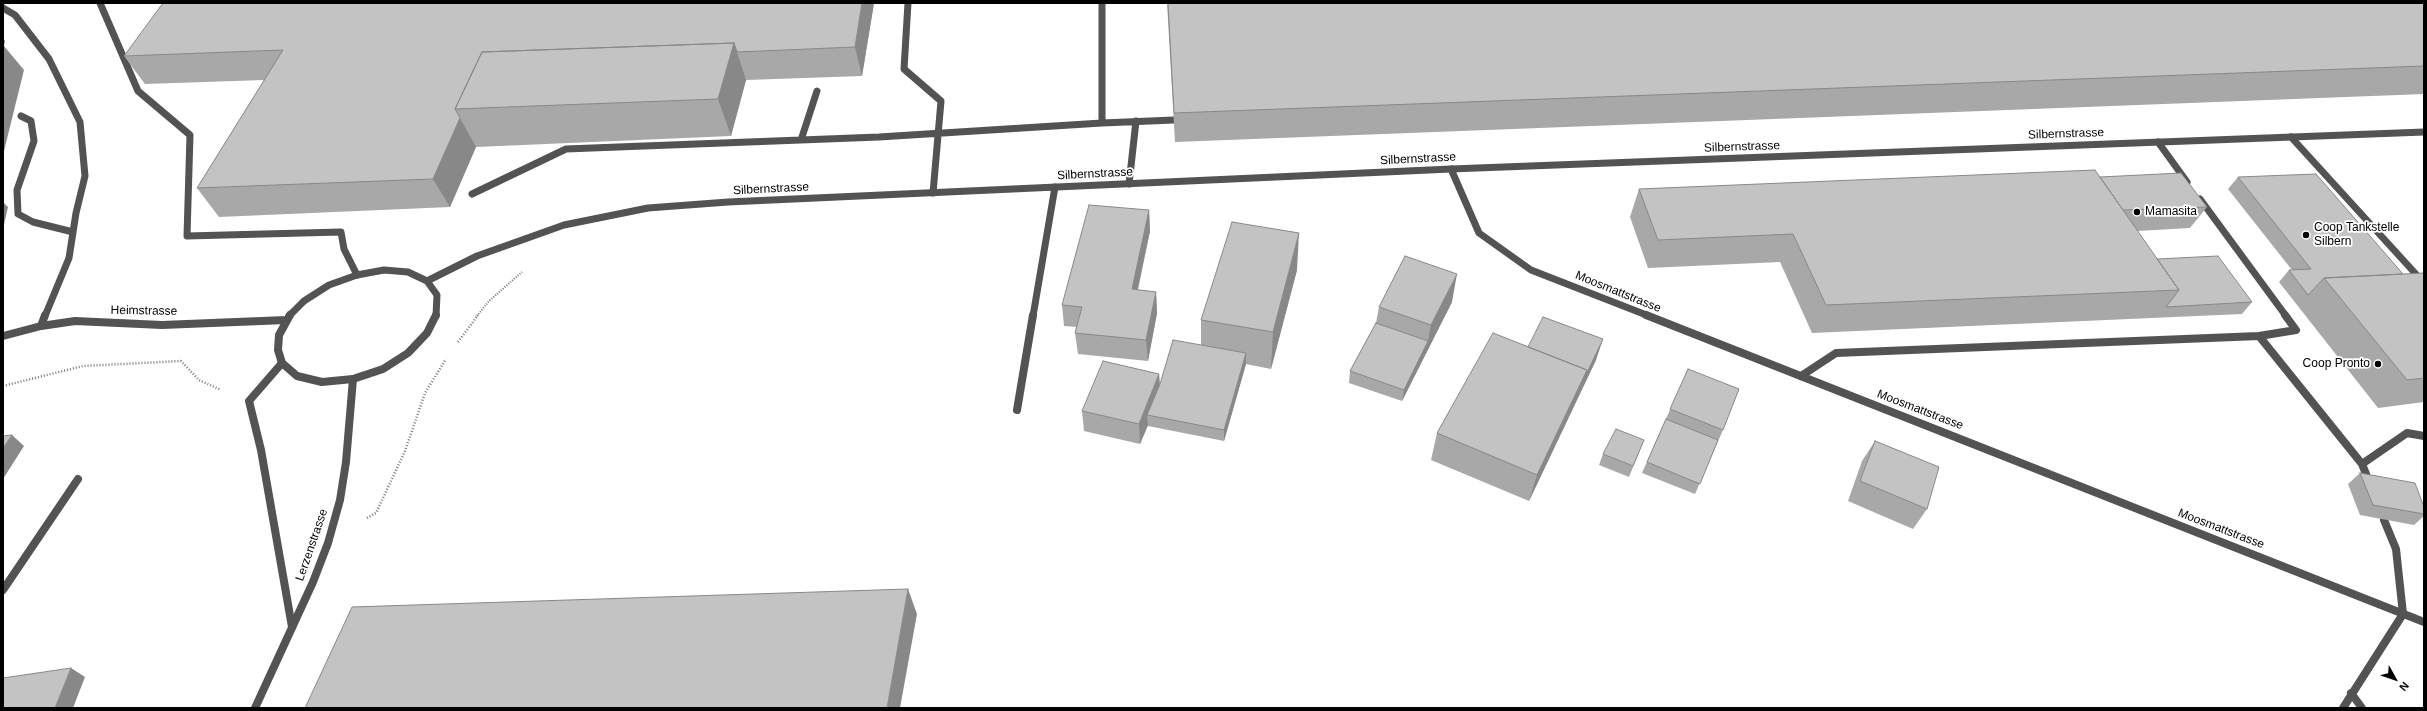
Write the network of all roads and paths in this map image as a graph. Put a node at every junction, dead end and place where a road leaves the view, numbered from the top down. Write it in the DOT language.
graph roads {
  1 [pos="100,3"];
  2 [pos="908,3"];
  3 [pos="1102,3"];
  4 [pos="3,8"];
  5 [pos="817,91"];
  6 [pos="21,116"];
  7 [pos="1174,120"];
  8 [pos="1136,121"];
  9 [pos="1102,123"];
  10 [pos="2424,132"];
  11 [pos="938,134"];
  12 [pos="2291,137"];
  13 [pos="801,140"];
  14 [pos="2158,142"];
  15 [pos="1452,169"];
  16 [pos="1129,184"];
  17 [pos="1055,187"];
  18 [pos="933,193"];
  19 [pos="472,194"];
  20 [pos="73,232"];
  21 [pos="527,268"];
  22 [pos="357,274"];
  23 [pos="427,281"];
  24 [pos="2424,283"];
  25 [pos="286,320"];
  26 [pos="41,326"];
  27 [pos="3,336"];
  28 [pos="2259,336"];
  29 [pos="457,343"];
  30 [pos="448,355"];
  31 [pos="282,363"];
  32 [pos="1801,376"];
  33 [pos="353,379"];
  34 [pos="3,386"];
  35 [pos="249,401"];
  36 [pos="1017,410"];
  37 [pos="2424,436"];
  38 [pos="2362,464"];
  39 [pos="78,479"];
  40 [pos="2372,488"];
  41 [pos="2384,520"];
  42 [pos="328,542"];
  43 [pos="3,590"];
  44 [pos="2403,614"];
  45 [pos="2424,622"];
  46 [pos="292,627"];
  47 [pos="2351,693"];
  48 [pos="255,708"];
  49 [pos="2343,708"];
  50 [pos="2362,708"];
  1 -- 22 [label="street"];
  2 -- 11 [label="street"];
  3 -- 9 [label="street"];
  4 -- 20 [label="street"];
  5 -- 13 [label="street"];
  6 -- 20 [label="street"];
  7 -- 8 [label="street"];
  8 -- 9 [label="street"];
  8 -- 16 [label="street"];
  9 -- 11 [label="street"];
  10 -- 12 [label="street, Silbernstrasse"];
  11 -- 13 [label="street"];
  11 -- 18 [label="street"];
  12 -- 14 [label="street, Silbernstrasse"];
  12 -- 24 [label="street"];
  13 -- 19 [label="street"];
  14 -- 15 [label="street, Silbernstrasse"];
  14 -- 28 [label="street"];
  15 -- 16 [label="street, Silbernstrasse"];
  15 -- 32 [label="street, Moosmattstrasse"];
  16 -- 17 [label="street, Silbernstrasse"];
  17 -- 18 [label="street, Silbernstrasse"];
  17 -- 36 [label="street"];
  18 -- 23 [label="street, Silbernstrasse"];
  20 -- 26 [label="street"];
  21 -- 29 [label="path"];
  22 -- 23 [label="street"];
  22 -- 25 [label="street"];
  23 -- 33 [label="street"];
  25 -- 26 [label="street, Heimstrasse"];
  25 -- 31 [label="street"];
  26 -- 27 [label="street, Heimstrasse"];
  28 -- 32 [label="street"];
  28 -- 38 [label="street"];
  30 -- 42 [label="path"];
  31 -- 33 [label="street"];
  31 -- 35 [label="street"];
  32 -- 44 [label="street, Moosmattstrasse"];
  33 -- 42 [label="street, Lerzenstrasse"];
  34 -- 35 [label="path"];
  35 -- 46 [label="street"];
  37 -- 38 [label="street"];
  38 -- 40 [label="street"];
  39 -- 43 [label="street"];
  41 -- 44 [label="street"];
  42 -- 46 [label="street, Lerzenstrasse"];
  44 -- 45 [label="street, Moosmattstrasse"];
  44 -- 47 [label="street"];
  46 -- 48 [label="street, Lerzenstrasse"];
  47 -- 49 [label="street"];
  47 -- 50 [label="street"];
}
